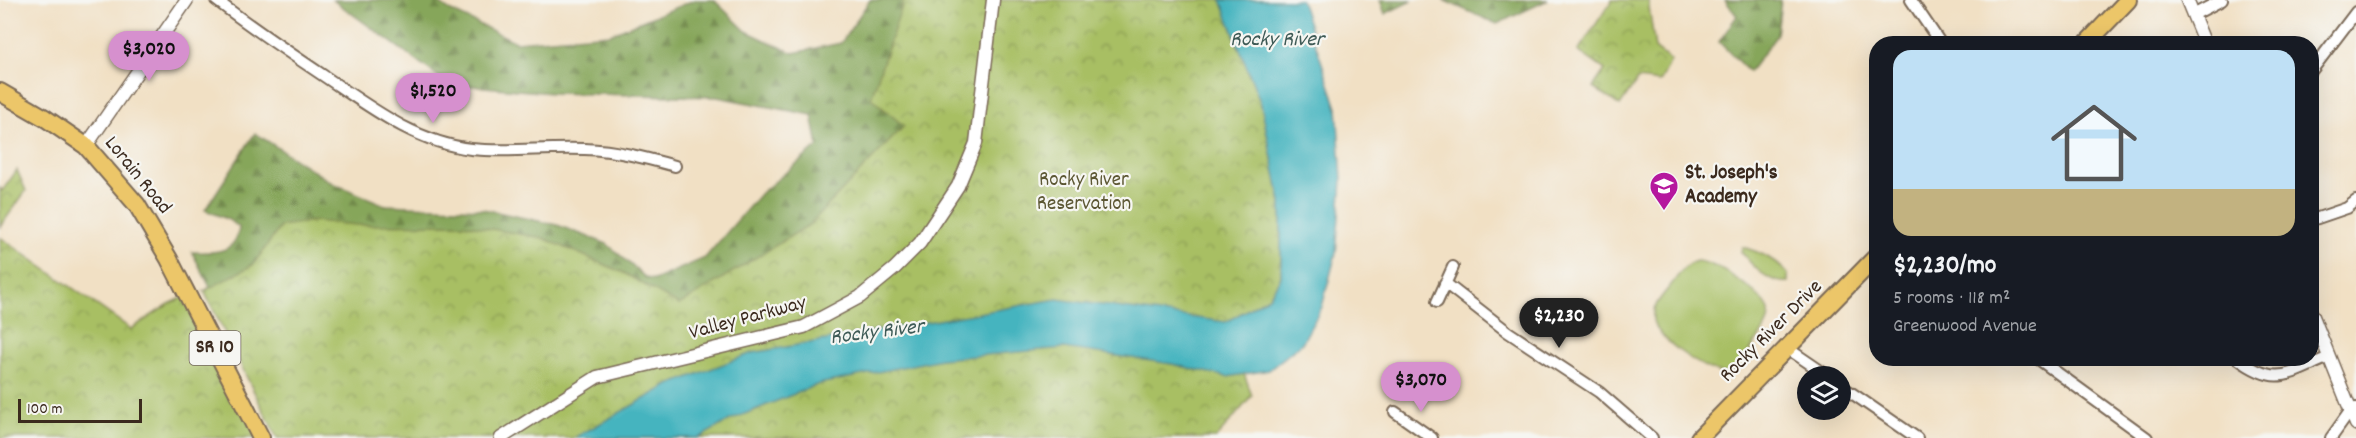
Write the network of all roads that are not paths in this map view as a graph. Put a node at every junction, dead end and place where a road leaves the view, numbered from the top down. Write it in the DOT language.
graph roads {
  1 [pos="187,0"];
  2 [pos="216,0"];
  3 [pos="993,0"];
  4 [pos="1911,0"];
  5 [pos="2128,0"];
  6 [pos="2187,0"];
  7 [pos="2222,0"];
  8 [pos="2356,12"];
  9 [pos="2193,15"];
  10 [pos="1936,36"];
  11 [pos="2094,36"];
  12 [pos="2202,36"];
  13 [pos="2319,61"];
  14 [pos="0,92"];
  15 [pos="86,146"];
  16 [pos="675,166"];
  17 [pos="2356,201"];
  18 [pos="2319,218"];
  19 [pos="1869,264"];
  20 [pos="1453,267"];
  21 [pos="1445,283"];
  22 [pos="1437,302"];
  23 [pos="2319,332"];
  24 [pos="1787,348"];
  25 [pos="2329,357"];
  26 [pos="2319,361"];
  27 [pos="1813,366"];
  28 [pos="2048,366"];
  29 [pos="2250,366"];
  30 [pos="2308,366"];
  31 [pos="1851,393"];
  32 [pos="2353,409"];
  33 [pos="1395,412"];
  34 [pos="2356,424"];
  35 [pos="261,438"];
  36 [pos="501,438"];
  37 [pos="1432,438"];
  38 [pos="1652,438"];
  39 [pos="1699,438"];
  40 [pos="1917,438"];
  41 [pos="2147,438"];
  42 [pos="2331,438"];
  1 -- 15 [label="street"];
  2 -- 16 [label="street"];
  3 -- 36 [label="street, Valley Parkway"];
  4 -- 10 [label="street"];
  5 -- 11 [label="main road"];
  6 -- 9 [label="street"];
  7 -- 9 [label="street"];
  8 -- 13 [label="street"];
  9 -- 12 [label="street"];
  14 -- 15 [label="main road, Lorain Road / SR 10"];
  15 -- 35 [label="main road, Lorain Road / SR 10"];
  17 -- 18 [label="street"];
  19 -- 24 [label="main road, Rocky River Drive"];
  20 -- 21 [label="street"];
  21 -- 22 [label="street"];
  21 -- 38 [label="street"];
  23 -- 25 [label="street"];
  24 -- 27 [label="street"];
  24 -- 39 [label="main road, Rocky River Drive"];
  25 -- 26 [label="street"];
  25 -- 32 [label="street"];
  28 -- 41 [label="street"];
  29 -- 30 [label="street"];
  31 -- 40 [label="street"];
  32 -- 34 [label="street"];
  32 -- 42 [label="street"];
  33 -- 37 [label="street"];
}
